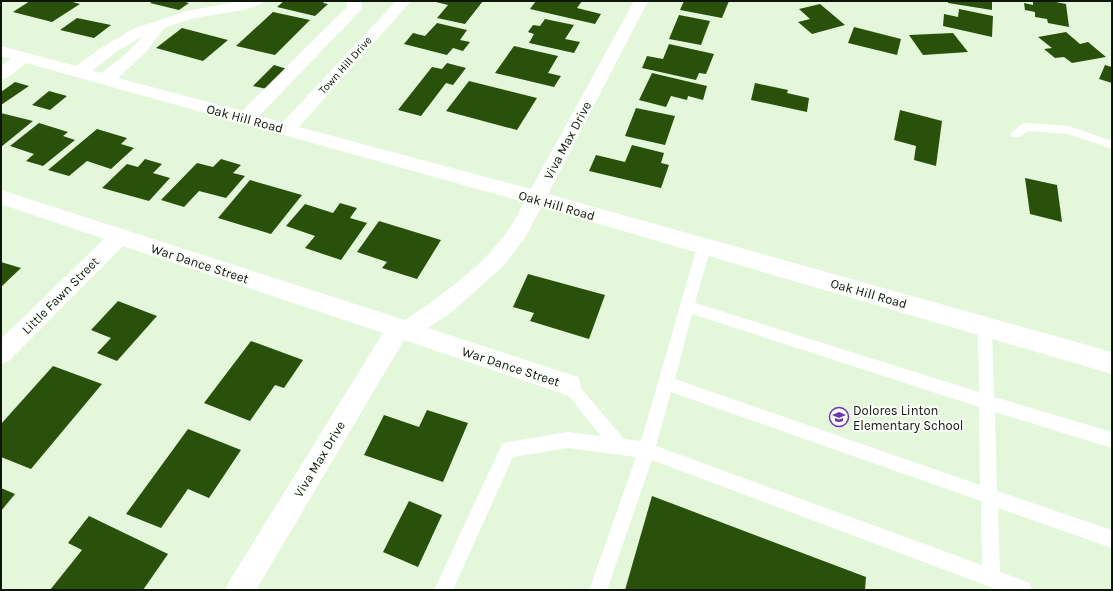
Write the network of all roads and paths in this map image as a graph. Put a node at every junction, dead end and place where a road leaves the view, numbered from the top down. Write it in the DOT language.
graph roads {
  1 [pos="200,1"];
  2 [pos="257,1"];
  3 [pos="354,1"];
  4 [pos="404,1"];
  5 [pos="641,1"];
  6 [pos="229,8"];
  7 [pos="159,24"];
  8 [pos="1,51"];
  9 [pos="24,57"];
  10 [pos="79,72"];
  11 [pos="1,74"];
  12 [pos="105,80"];
  13 [pos="246,118"];
  14 [pos="287,129"];
  15 [pos="1016,134"];
  16 [pos="1112,145"];
  17 [pos="1,197"];
  18 [pos="536,198"];
  19 [pos="119,236"];
  20 [pos="704,246"];
  21 [pos="687,306"];
  22 [pos="985,327"];
  23 [pos="403,330"];
  24 [pos="1,354"];
  25 [pos="1112,363"];
  26 [pos="666,383"];
  27 [pos="568,385"];
  28 [pos="987,402"];
  29 [pos="1112,440"];
  30 [pos="619,446"];
  31 [pos="647,450"];
  32 [pos="989,495"];
  33 [pos="1112,539"];
  34 [pos="991,578"];
  35 [pos="240,590"];
  36 [pos="443,590"];
  37 [pos="598,590"];
  38 [pos="1023,590"];
  1 -- 6 [label="street"];
  2 -- 6 [label="street"];
  3 -- 13 [label="street"];
  4 -- 14 [label="street, Town Hill Drive"];
  5 -- 18 [label="street, Viva Max Drive"];
  6 -- 7 [label="street"];
  7 -- 10 [label="street"];
  7 -- 12 [label="street"];
  8 -- 9 [label="street, Oak Hill Road"];
  9 -- 10 [label="street, Oak Hill Road"];
  9 -- 11 [label="street"];
  10 -- 12 [label="street, Oak Hill Road"];
  12 -- 13 [label="street, Oak Hill Road"];
  13 -- 14 [label="street, Oak Hill Road"];
  14 -- 18 [label="street, Oak Hill Road"];
  15 -- 16 [label="lane"];
  17 -- 19 [label="street, War Dance Street"];
  18 -- 20 [label="street, Oak Hill Road"];
  18 -- 23 [label="street, Viva Max Drive"];
  19 -- 23 [label="street, War Dance Street"];
  19 -- 24 [label="street, Little Fawn Street"];
  20 -- 21 [label="lane"];
  20 -- 22 [label="street, Oak Hill Road"];
  21 -- 26 [label="lane"];
  21 -- 28 [label="lane"];
  22 -- 25 [label="street, Oak Hill Road"];
  22 -- 28 [label="lane"];
  23 -- 27 [label="street, War Dance Street"];
  23 -- 35 [label="street, Viva Max Drive"];
  26 -- 31 [label="lane"];
  26 -- 32 [label="lane"];
  27 -- 30 [label="lane"];
  28 -- 29 [label="lane"];
  28 -- 32 [label="lane"];
  30 -- 31 [label="lane"];
  30 -- 36 [label="lane"];
  31 -- 34 [label="lane"];
  31 -- 37 [label="lane"];
  32 -- 33 [label="lane"];
  32 -- 34 [label="lane"];
  34 -- 38 [label="lane"];
}
